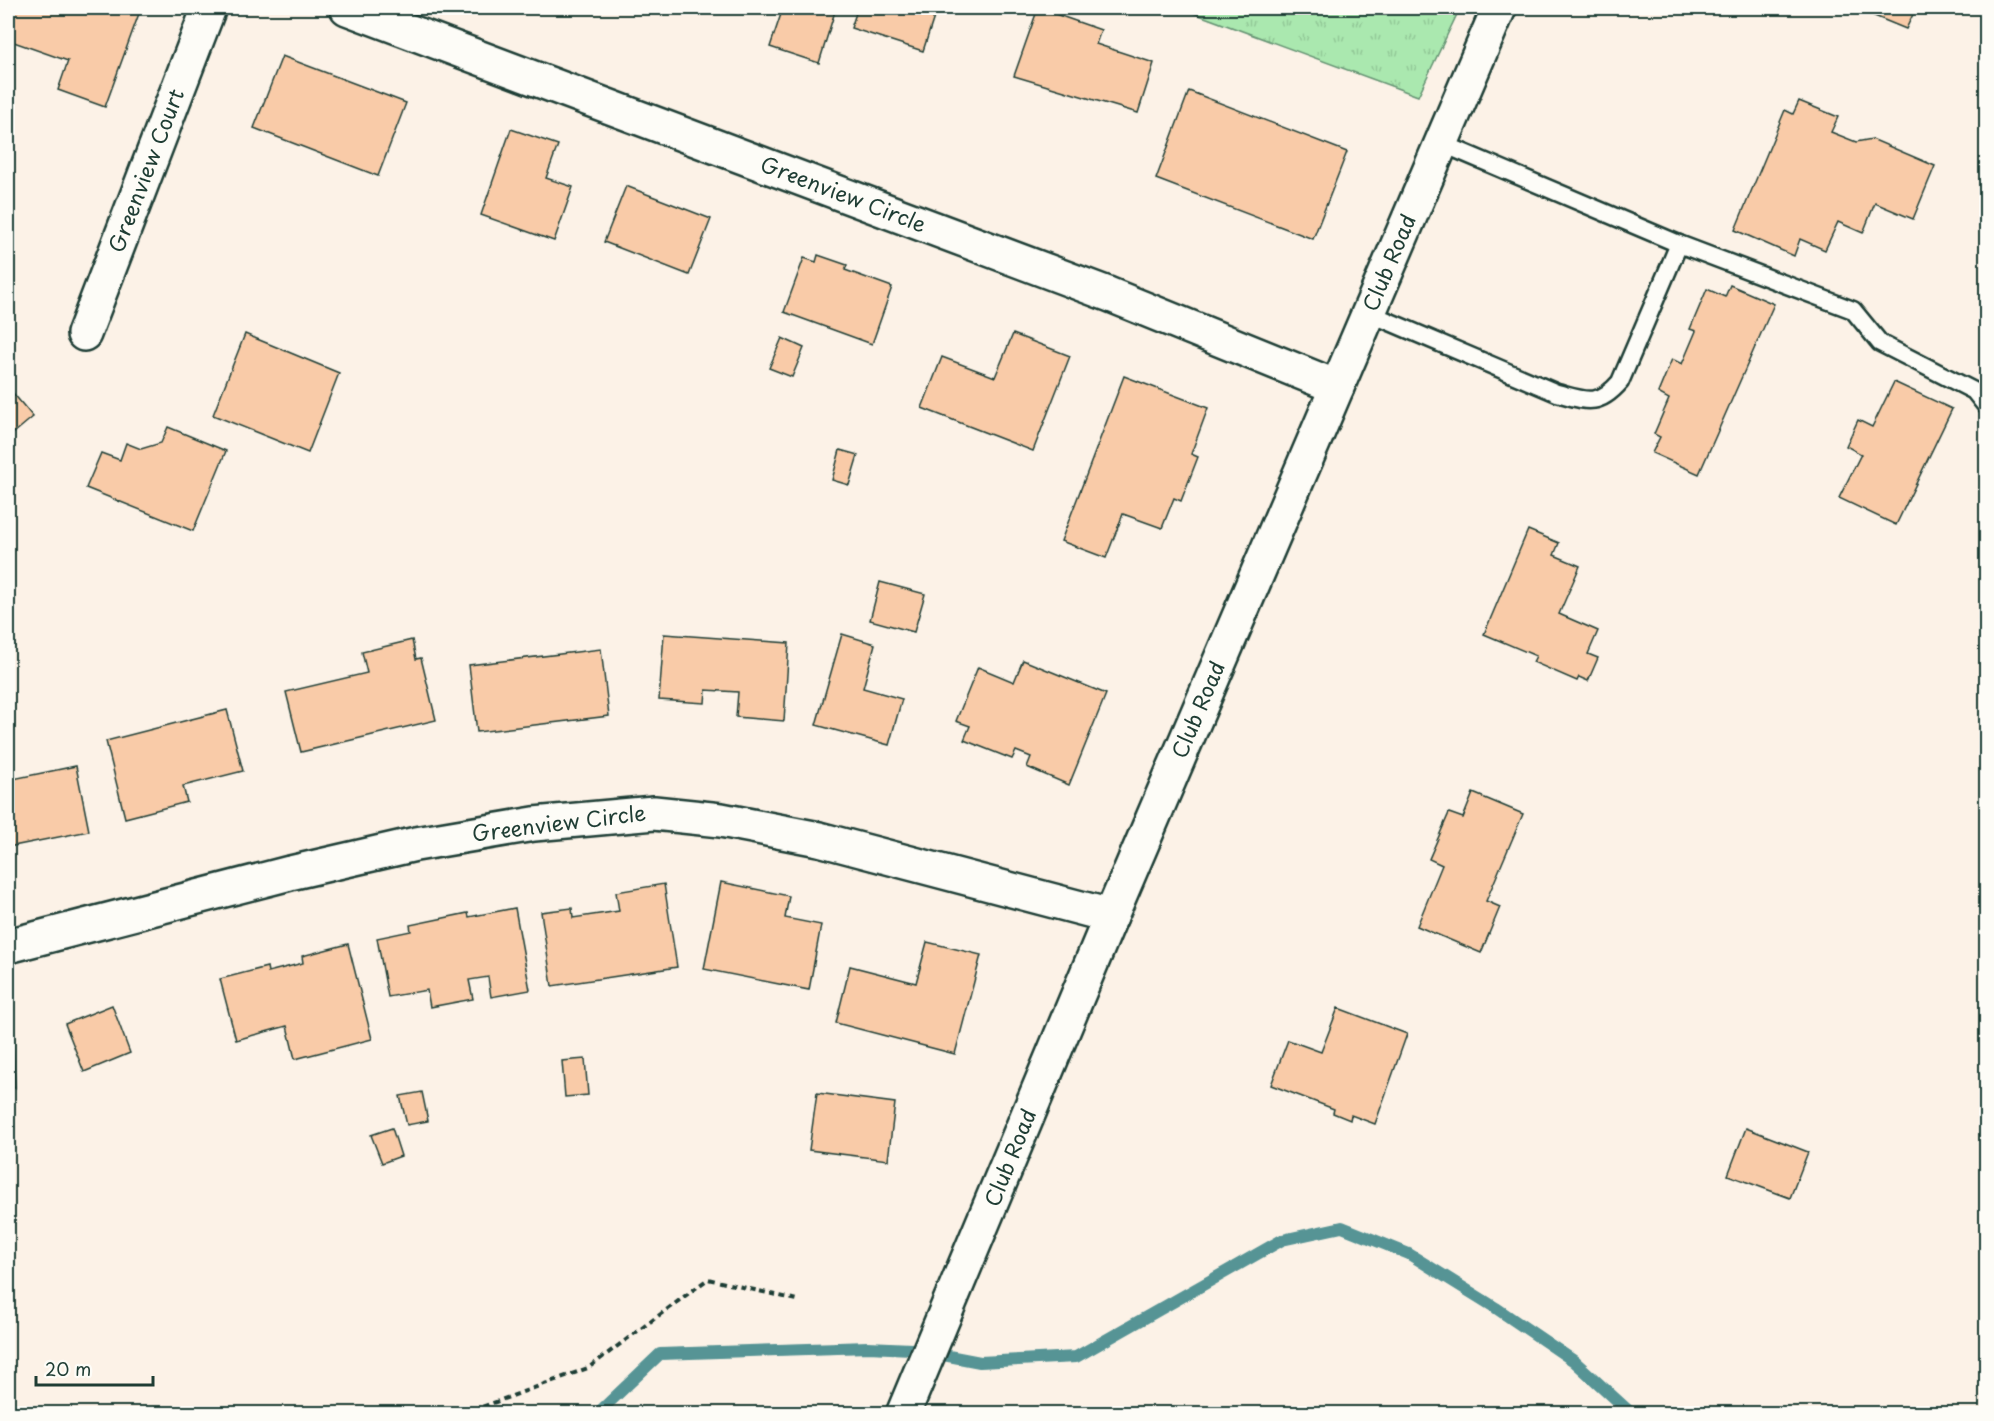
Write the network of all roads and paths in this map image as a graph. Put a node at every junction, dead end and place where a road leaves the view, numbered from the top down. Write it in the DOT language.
graph roads {
  1 [pos="209,8"];
  2 [pos="347,8"];
  3 [pos="1499,8"];
  4 [pos="1441,143"];
  5 [pos="1679,244"];
  6 [pos="1369,313"];
  7 [pos="84,334"];
  8 [pos="1337,387"];
  9 [pos="1986,406"];
  10 [pos="1111,916"];
  11 [pos="8,946"];
  12 [pos="797,1300"];
  13 [pos="463,1413"];
  14 [pos="903,1413"];
  1 -- 7 [label="street, Greenview Court"];
  2 -- 8 [label="street, Greenview Circle"];
  3 -- 4 [label="street, Club Road"];
  4 -- 5 [label="lane"];
  4 -- 6 [label="street, Club Road"];
  5 -- 6 [label="lane"];
  5 -- 9 [label="lane"];
  6 -- 8 [label="street, Club Road"];
  8 -- 10 [label="street, Club Road"];
  10 -- 11 [label="street, Greenview Circle"];
  10 -- 14 [label="street, Club Road"];
  12 -- 13 [label="path"];
}
